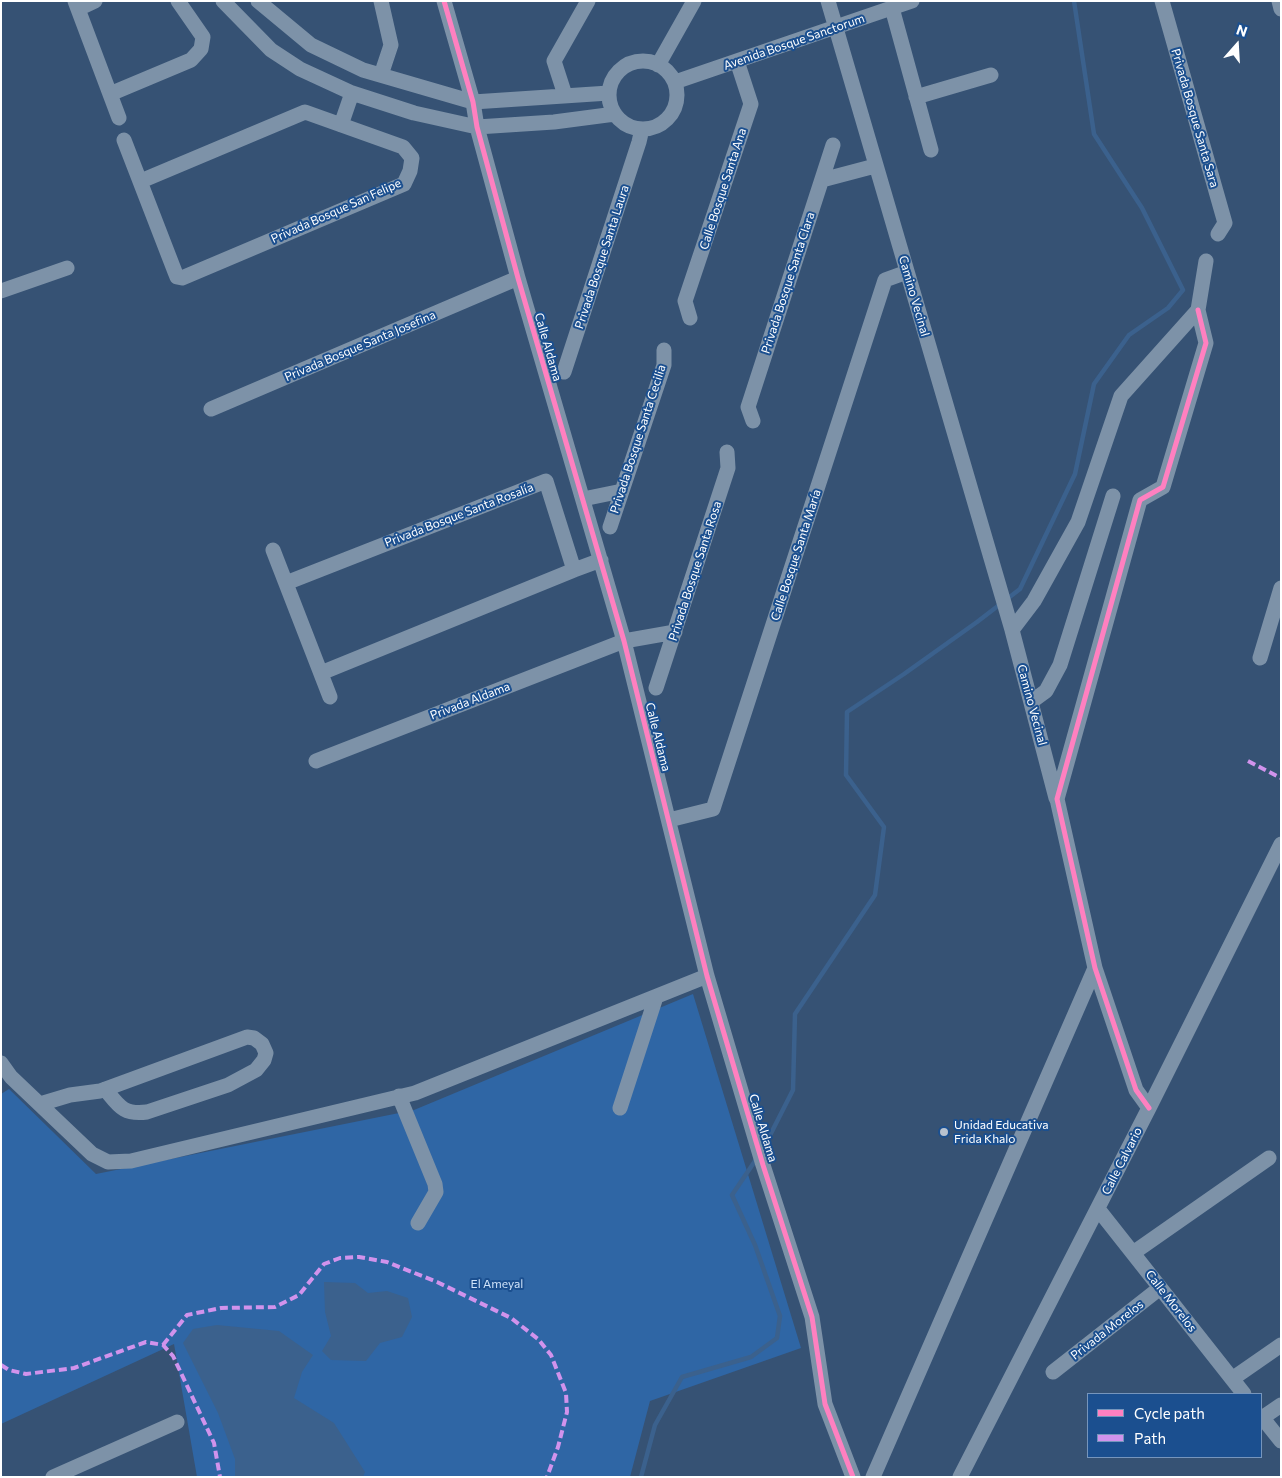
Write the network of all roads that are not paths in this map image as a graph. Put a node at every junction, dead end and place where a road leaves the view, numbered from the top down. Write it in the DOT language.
graph roads {
  1 [pos="95,1"];
  2 [pos="223,1"];
  3 [pos="258,1"];
  4 [pos="381,1"];
  5 [pos="444,1"];
  6 [pos="588,1"];
  7 [pos="694,1"];
  8 [pos="828,1"];
  9 [pos="912,1"];
  10 [pos="1162,1"];
  11 [pos="1279,1"];
  12 [pos="184,3"];
  13 [pos="76,5"];
  14 [pos="892,8"];
  15 [pos="1281,8"];
  16 [pos="836,28"];
  17 [pos="312,45"];
  18 [pos="661,60"];
  19 [pos="737,61"];
  20 [pos="300,69"];
  21 [pos="381,75"];
  22 [pos="991,75"];
  23 [pos="675,82"];
  24 [pos="563,88"];
  25 [pos="609,92"];
  26 [pos="352,93"];
  27 [pos="110,94"];
  28 [pos="916,98"];
  29 [pos="473,102"];
  30 [pos="615,114"];
  31 [pos="119,118"];
  32 [pos="341,125"];
  33 [pos="477,127"];
  34 [pos="641,136"];
  35 [pos="124,140"];
  36 [pos="833,145"];
  37 [pos="930,150"];
  38 [pos="875,166"];
  39 [pos="822,180"];
  40 [pos="141,181"];
  41 [pos="1218,234"];
  42 [pos="1206,261"];
  43 [pos="67,268"];
  44 [pos="907,272"];
  45 [pos="513,280"];
  46 [pos="1,291"];
  47 [pos="1198,310"];
  48 [pos="690,318"];
  49 [pos="664,350"];
  50 [pos="564,372"];
  51 [pos="211,409"];
  52 [pos="753,421"];
  53 [pos="727,452"];
  54 [pos="622,491"];
  55 [pos="1113,496"];
  56 [pos="583,499"];
  57 [pos="610,527"];
  58 [pos="273,550"];
  59 [pos="595,562"];
  60 [pos="574,570"];
  61 [pos="286,582"];
  62 [pos="1281,588"];
  63 [pos="1012,630"];
  64 [pos="675,632"];
  65 [pos="624,641"];
  66 [pos="1260,658"];
  67 [pos="320,673"];
  68 [pos="656,688"];
  69 [pos="330,697"];
  70 [pos="1031,702"];
  71 [pos="316,761"];
  72 [pos="1057,799"];
  73 [pos="669,820"];
  74 [pos="1281,844"];
  75 [pos="1095,968"];
  76 [pos="707,976"];
  77 [pos="656,997"];
  78 [pos="1,1063"];
  79 [pos="6,1080"];
  80 [pos="105,1089"];
  81 [pos="399,1096"];
  82 [pos="40,1104"];
  83 [pos="620,1108"];
  84 [pos="1150,1108"];
  85 [pos="1269,1158"];
  86 [pos="1098,1209"];
  87 [pos="418,1223"];
  88 [pos="1133,1253"];
  89 [pos="1160,1288"];
  90 [pos="1281,1345"];
  91 [pos="1053,1372"];
  92 [pos="1232,1379"];
  93 [pos="1243,1393"];
  94 [pos="1281,1405"];
  95 [pos="1262,1417"];
  96 [pos="177,1422"];
  97 [pos="1281,1442"];
  98 [pos="850,1475"];
  99 [pos="53,1477"];
  100 [pos="873,1477"];
  101 [pos="960,1477"];
  1 -- 13 [label="street"];
  2 -- 20 [label="street"];
  3 -- 17 [label="street"];
  4 -- 21 [label="street"];
  5 -- 29 [label="street, Calle Aldama"];
  6 -- 24 [label="street"];
  7 -- 18 [label="street"];
  8 -- 16 [label="street, Camino Vecinal"];
  9 -- 14 [label="street, Avenida Bosque Sanctorum"];
  10 -- 41 [label="street, Privada Bosque Santa Sara"];
  11 -- 15 [label="street"];
  12 -- 27 [label="street"];
  13 -- 27 [label="street"];
  14 -- 16 [label="street, Avenida Bosque Sanctorum"];
  14 -- 28 [label="street"];
  16 -- 19 [label="street, Avenida Bosque Sanctorum"];
  16 -- 38 [label="street, Camino Vecinal"];
  17 -- 20 [label="street"];
  17 -- 21 [label="street"];
  18 -- 23 [label="street"];
  18 -- 25 [label="street"];
  19 -- 23 [label="street, Avenida Bosque Sanctorum"];
  19 -- 48 [label="street, Calle Bosque Santa Ana"];
  20 -- 26 [label="street"];
  21 -- 29 [label="street"];
  22 -- 28 [label="street"];
  23 -- 34 [label="street"];
  24 -- 25 [label="street"];
  24 -- 29 [label="street"];
  25 -- 30 [label="street"];
  26 -- 32 [label="street"];
  26 -- 33 [label="street"];
  27 -- 31 [label="street"];
  28 -- 37 [label="street"];
  29 -- 33 [label="street, Calle Aldama"];
  30 -- 33 [label="street"];
  30 -- 34 [label="street"];
  32 -- 40 [label="street, Privada Bosque San Felipe"];
  32 -- 40 [label="street, Privada Bosque San Felipe"];
  33 -- 45 [label="street, Calle Aldama"];
  34 -- 50 [label="street, Privada Bosque Santa Laura"];
  35 -- 40 [label="street, Privada Bosque San Felipe"];
  36 -- 39 [label="street, Privada Bosque Santa Clara"];
  38 -- 39 [label="street"];
  38 -- 44 [label="street, Camino Vecinal"];
  39 -- 52 [label="street, Privada Bosque Santa Clara"];
  42 -- 47 [label="street"];
  43 -- 46 [label="street"];
  44 -- 63 [label="street, Camino Vecinal"];
  44 -- 73 [label="street, Calle Bosque Santa María"];
  45 -- 51 [label="street, Privada Bosque Santa Josefina"];
  45 -- 56 [label="street, Calle Aldama"];
  47 -- 63 [label="street"];
  47 -- 72 [label="street"];
  49 -- 54 [label="street, Privada Bosque Santa Cecilia"];
  53 -- 64 [label="street, Privada Bosque Santa Rosa"];
  54 -- 56 [label="street"];
  54 -- 57 [label="street, Privada Bosque Santa Cecilia"];
  55 -- 70 [label="street"];
  56 -- 59 [label="street, Calle Aldama"];
  58 -- 61 [label="street"];
  59 -- 60 [label="street"];
  59 -- 65 [label="street, Calle Aldama"];
  60 -- 61 [label="street, Privada Bosque Santa Rosalía"];
  60 -- 67 [label="street"];
  61 -- 67 [label="street"];
  62 -- 66 [label="street"];
  63 -- 70 [label="street, Camino Vecinal"];
  64 -- 65 [label="street, Privada Aldama"];
  64 -- 68 [label="street, Privada Bosque Santa Rosa"];
  65 -- 71 [label="street, Privada Aldama"];
  65 -- 73 [label="street, Calle Aldama"];
  67 -- 69 [label="street"];
  70 -- 72 [label="street, Camino Vecinal"];
  72 -- 75 [label="street, Camino Vecinal"];
  73 -- 76 [label="street, Calle Aldama"];
  74 -- 84 [label="street, Calle Calvario"];
  75 -- 84 [label="street, Camino Vecinal"];
  75 -- 100 [label="street"];
  76 -- 77 [label="street"];
  76 -- 98 [label="street, Calle Aldama"];
  77 -- 81 [label="street"];
  77 -- 83 [label="street"];
  78 -- 79 [label="street"];
  79 -- 82 [label="street"];
  80 -- 80 [label="street"];
  80 -- 82 [label="street"];
  81 -- 82 [label="street"];
  81 -- 87 [label="street"];
  84 -- 86 [label="street, Calle Calvario"];
  85 -- 88 [label="street"];
  86 -- 88 [label="street, Calle Morelos"];
  86 -- 101 [label="street, Calle Calvario"];
  88 -- 89 [label="street, Calle Morelos"];
  89 -- 91 [label="street, Privada Morelos"];
  89 -- 92 [label="street, Calle Morelos"];
  90 -- 92 [label="street"];
  92 -- 93 [label="street, Calle Morelos"];
  94 -- 95 [label="street"];
  95 -- 97 [label="street"];
  96 -- 99 [label="street"];
}
